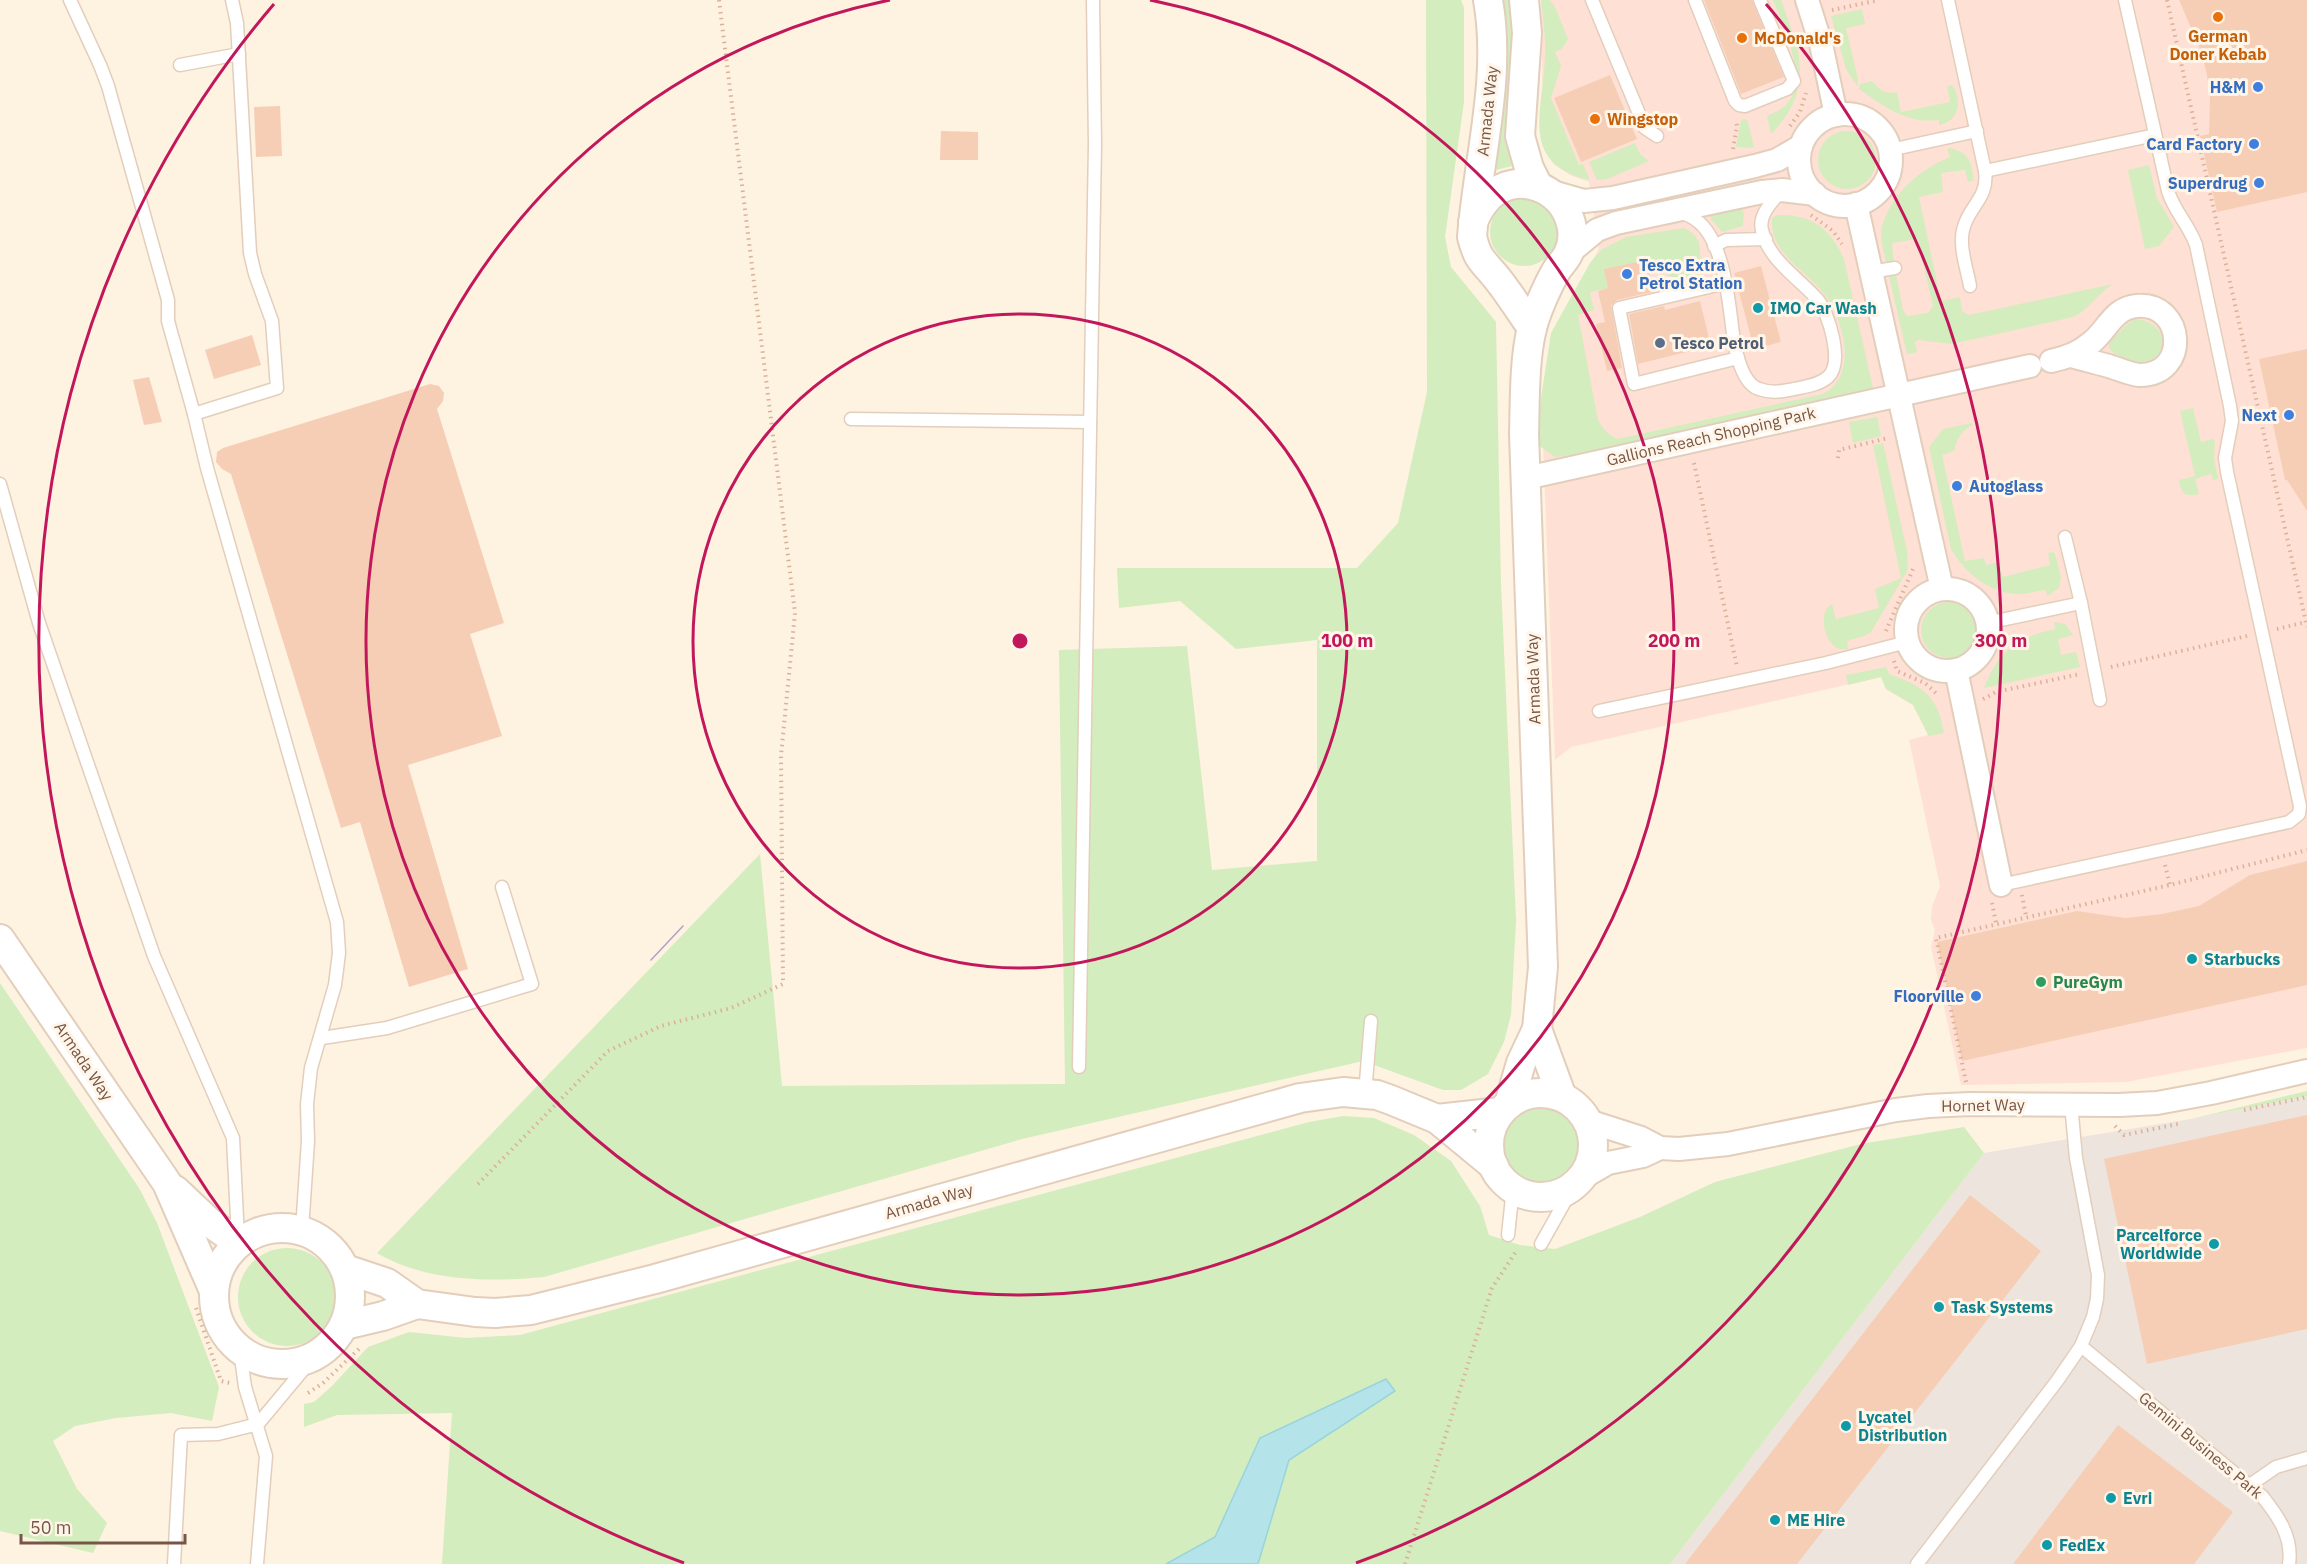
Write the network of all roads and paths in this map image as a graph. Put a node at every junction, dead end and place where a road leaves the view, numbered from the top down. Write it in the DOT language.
graph roads {
  1 [pos="70,0"];
  2 [pos="232,0"];
  3 [pos="719,0"];
  4 [pos="1094,0"];
  5 [pos="1488,0"];
  6 [pos="1524,0"];
  7 [pos="1592,0"];
  8 [pos="1695,0"];
  9 [pos="1760,0"];
  10 [pos="1807,0"];
  11 [pos="1879,0"];
  12 [pos="1948,0"];
  13 [pos="2125,0"];
  14 [pos="2167,0"];
  15 [pos="1828,11"];
  16 [pos="239,54"];
  17 [pos="180,65"];
  18 [pos="1836,114"];
  19 [pos="1977,131"];
  20 [pos="2155,135"];
  21 [pos="1657,136"];
  22 [pos="1801,146"];
  23 [pos="1890,150"];
  24 [pos="1985,171"];
  25 [pos="1543,188"];
  26 [pos="1782,190"];
  27 [pos="1815,194"];
  28 [pos="1856,204"];
  29 [pos="1677,210"];
  30 [pos="1473,222"];
  31 [pos="1766,239"];
  32 [pos="1714,246"];
  33 [pos="1561,263"];
  34 [pos="1895,268"];
  35 [pos="1870,272"];
  36 [pos="1496,276"];
  37 [pos="1726,284"];
  38 [pos="1970,286"];
  39 [pos="1532,328"];
  40 [pos="1738,358"];
  41 [pos="2051,361"];
  42 [pos="1897,394"];
  43 [pos="194,414"];
  44 [pos="851,419"];
  45 [pos="1090,422"];
  46 [pos="1894,436"];
  47 [pos="1693,456"];
  48 [pos="1838,459"];
  49 [pos="1526,478"];
  50 [pos="0,484"];
  51 [pos="2065,537"];
  52 [pos="1942,589"];
  53 [pos="2081,603"];
  54 [pos="1893,617"];
  55 [pos="2306,622"];
  56 [pos="1988,623"];
  57 [pos="2307,627"];
  58 [pos="1886,630"];
  59 [pos="2260,633"];
  60 [pos="1907,642"];
  61 [pos="1956,670"];
  62 [pos="2094,670"];
  63 [pos="1897,671"];
  64 [pos="1740,681"];
  65 [pos="1942,699"];
  66 [pos="2100,700"];
  67 [pos="1980,701"];
  68 [pos="1599,711"];
  69 [pos="2307,850"];
  70 [pos="2001,885"];
  71 [pos="502,887"];
  72 [pos="0,939"];
  73 [pos="1371,1021"];
  74 [pos="1537,1029"];
  75 [pos="322,1038"];
  76 [pos="1079,1067"];
  77 [pos="2307,1071"];
  78 [pos="1365,1094"];
  79 [pos="1562,1097"];
  80 [pos="1970,1104"];
  81 [pos="2070,1104"];
  82 [pos="1505,1108"];
  83 [pos="1437,1119"];
  84 [pos="1588,1121"];
  85 [pos="1660,1148"];
  86 [pos="1494,1166"];
  87 [pos="167,1182"];
  88 [pos="1577,1183"];
  89 [pos="478,1184"];
  90 [pos="1513,1188"];
  91 [pos="302,1230"];
  92 [pos="1508,1235"];
  93 [pos="239,1243"];
  94 [pos="1541,1244"];
  95 [pos="1520,1245"];
  96 [pos="345,1269"];
  97 [pos="214,1291"];
  98 [pos="417,1304"];
  99 [pos="345,1325"];
  100 [pos="368,1343"];
  101 [pos="2081,1346"];
  102 [pos="240,1350"];
  103 [pos="313,1358"];
  104 [pos="306,1394"];
  105 [pos="258,1424"];
  106 [pos="2307,1458"];
  107 [pos="2250,1485"];
  108 [pos="174,1564"];
  109 [pos="257,1564"];
  110 [pos="1405,1564"];
  111 [pos="1917,1564"];
  112 [pos="2289,1564"];
  1 -- 43 [label="lane"];
  2 -- 16 [label="lane"];
  3 -- 89 [label="path"];
  4 -- 45 [label="lane"];
  5 -- 30 [label="street, Armada Way"];
  6 -- 25 [label="street, Armada Way"];
  7 -- 21 [label="lane"];
  8 -- 9 [label="lane"];
  10 -- 18 [label="street"];
  11 -- 15 [label="path"];
  12 -- 19 [label="lane"];
  13 -- 20 [label="lane"];
  14 -- 55 [label="path"];
  16 -- 17 [label="lane"];
  16 -- 43 [label="lane"];
  18 -- 22 [label="street"];
  18 -- 23 [label="street"];
  19 -- 23 [label="lane"];
  19 -- 24 [label="lane"];
  20 -- 24 [label="lane"];
  20 -- 59 [label="lane"];
  22 -- 25 [label="street"];
  22 -- 27 [label="street"];
  23 -- 28 [label="street"];
  24 -- 38 [label="lane"];
  25 -- 30 [label="street"];
  25 -- 33 [label="street, Armada Way"];
  26 -- 27 [label="street"];
  26 -- 29 [label="street"];
  26 -- 31 [label="lane"];
  27 -- 28 [label="street"];
  28 -- 35 [label="street"];
  29 -- 32 [label="lane"];
  29 -- 33 [label="street"];
  30 -- 36 [label="street, Armada Way"];
  31 -- 32 [label="lane"];
  31 -- 40 [label="lane"];
  32 -- 37 [label="lane"];
  33 -- 36 [label="street"];
  33 -- 39 [label="street, Armada Way"];
  34 -- 35 [label="lane"];
  35 -- 42 [label="street"];
  36 -- 39 [label="street, Armada Way"];
  37 -- 40 [label="lane"];
  37 -- 40 [label="lane"];
  39 -- 49 [label="street, Armada Way"];
  41 -- 42 [label="street, Gallions Reach Shopping Park"];
  42 -- 49 [label="street, Gallions Reach Shopping Park"];
  42 -- 52 [label="street"];
  43 -- 75 [label="lane"];
  44 -- 45 [label="lane"];
  45 -- 76 [label="lane"];
  46 -- 48 [label="path"];
  47 -- 64 [label="path"];
  49 -- 74 [label="street, Armada Way"];
  50 -- 93 [label="lane"];
  51 -- 53 [label="lane"];
  52 -- 56 [label="street"];
  52 -- 60 [label="street"];
  53 -- 56 [label="lane"];
  53 -- 62 [label="lane"];
  54 -- 58 [label="path"];
  55 -- 57 [label="path"];
  55 -- 59 [label="path"];
  56 -- 61 [label="street"];
  59 -- 62 [label="path"];
  59 -- 70 [label="lane"];
  60 -- 61 [label="street"];
  60 -- 64 [label="lane"];
  61 -- 70 [label="street"];
  62 -- 66 [label="lane"];
  62 -- 67 [label="path"];
  63 -- 65 [label="path"];
  64 -- 68 [label="lane"];
  69 -- 80 [label="path"];
  71 -- 75 [label="lane"];
  72 -- 87 [label="street, Armada Way"];
  73 -- 78 [label="lane"];
  74 -- 79 [label="street, Armada Way"];
  74 -- 82 [label="street, Armada Way"];
  75 -- 91 [label="lane"];
  77 -- 81 [label="street, Hornet Way"];
  78 -- 83 [label="street, Armada Way"];
  78 -- 98 [label="street, Armada Way"];
  79 -- 82 [label="street, Armada Way"];
  79 -- 84 [label="street, Armada Way"];
  80 -- 81 [label="street, Hornet Way"];
  80 -- 85 [label="street, Hornet Way"];
  81 -- 101 [label="lane"];
  82 -- 83 [label="street, Armada Way"];
  82 -- 86 [label="street, Armada Way"];
  83 -- 86 [label="street, Armada Way"];
  84 -- 85 [label="street, Hornet Way"];
  84 -- 88 [label="street"];
  85 -- 88 [label="street, Hornet Way"];
  86 -- 90 [label="street, Armada Way"];
  87 -- 93 [label="street, Armada Way"];
  87 -- 97 [label="street, Armada Way"];
  88 -- 90 [label="street"];
  88 -- 94 [label="lane"];
  90 -- 92 [label="lane"];
  91 -- 93 [label="street, Armada Way"];
  91 -- 96 [label="street, Armada Way"];
  93 -- 97 [label="street, Armada Way"];
  95 -- 110 [label="path"];
  96 -- 98 [label="street, Armada Way"];
  96 -- 99 [label="street, Armada Way"];
  97 -- 102 [label="street, Armada Way"];
  98 -- 99 [label="street, Armada Way"];
  99 -- 103 [label="street, Armada Way"];
  100 -- 104 [label="path"];
  101 -- 107 [label="lane, Gemini Business Park"];
  101 -- 111 [label="lane"];
  102 -- 103 [label="street, Armada Way"];
  102 -- 105 [label="lane"];
  103 -- 105 [label="lane"];
  105 -- 108 [label="lane"];
  105 -- 109 [label="lane"];
  106 -- 107 [label="lane"];
  107 -- 112 [label="lane, Gemini Business Park"];
}
